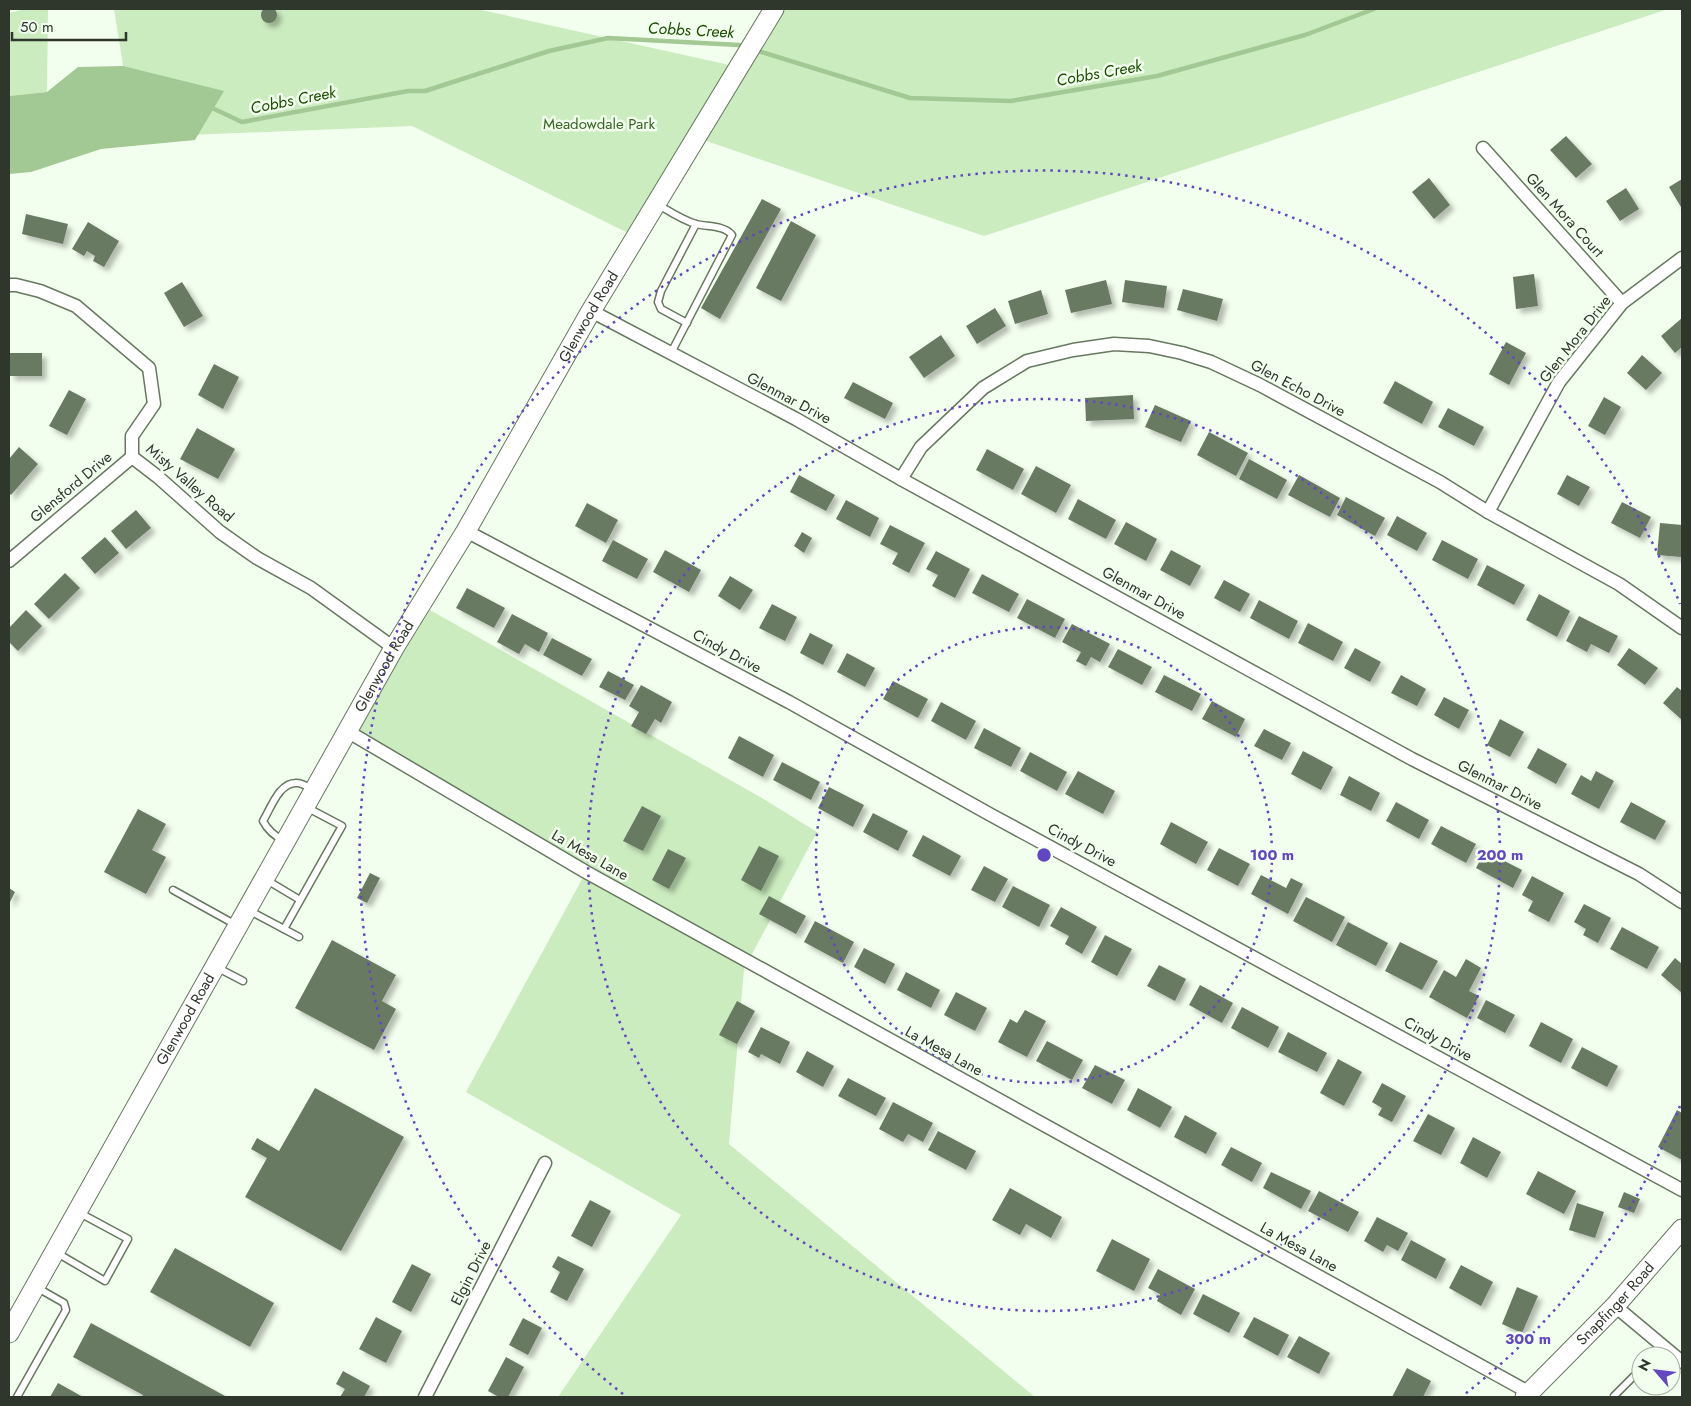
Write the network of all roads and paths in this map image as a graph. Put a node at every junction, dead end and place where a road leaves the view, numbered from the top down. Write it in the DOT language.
graph roads {
  1 [pos="774,9"];
  2 [pos="1483,148"];
  3 [pos="656,204"];
  4 [pos="696,224"];
  5 [pos="1682,258"];
  6 [pos="9,285"];
  7 [pos="1622,303"];
  8 [pos="591,311"];
  9 [pos="687,323"];
  10 [pos="671,353"];
  11 [pos="132,457"];
  12 [pos="901,479"];
  13 [pos="1488,512"];
  14 [pos="466,532"];
  15 [pos="9,561"];
  16 [pos="1682,628"];
  17 [pos="394,648"];
  18 [pos="347,731"];
  19 [pos="314,789"];
  20 [pos="304,806"];
  21 [pos="284,842"];
  22 [pos="263,879"];
  23 [pos="173,890"];
  24 [pos="300,900"];
  25 [pos="1682,902"];
  26 [pos="246,909"];
  27 [pos="237,926"];
  28 [pos="284,929"];
  29 [pos="299,937"];
  30 [pos="214,966"];
  31 [pos="243,981"];
  32 [pos="545,1163"];
  33 [pos="1682,1190"];
  34 [pos="77,1211"];
  35 [pos="1682,1229"];
  36 [pos="55,1251"];
  37 [pos="35,1287"];
  38 [pos="1615,1306"];
  39 [pos="9,1333"];
  40 [pos="1661,1344"];
  41 [pos="1682,1362"];
  42 [pos="1631,1379"];
  43 [pos="1527,1395"];
  44 [pos="1614,1396"];
  45 [pos="17,1397"];
  46 [pos="426,1397"];
  1 -- 3 [label="main road, Glenwood Road"];
  2 -- 7 [label="street, Glen Mora Court"];
  3 -- 4 [label="lane"];
  3 -- 8 [label="main road, Glenwood Road"];
  4 -- 9 [label="lane"];
  4 -- 9 [label="lane"];
  5 -- 7 [label="street, Glen Mora Drive"];
  6 -- 11 [label="street, Misty Valley Road"];
  7 -- 13 [label="street, Glen Mora Drive"];
  8 -- 10 [label="street, Glenmar Drive"];
  8 -- 14 [label="main road, Glenwood Road"];
  9 -- 10 [label="lane"];
  10 -- 12 [label="street, Glenmar Drive"];
  11 -- 15 [label="street, Glensford Drive"];
  11 -- 17 [label="street, Misty Valley Road"];
  12 -- 13 [label="street, Glen Echo Drive"];
  12 -- 25 [label="street, Glenmar Drive"];
  13 -- 16 [label="street, Glen Echo Drive"];
  14 -- 17 [label="main road, Glenwood Road"];
  14 -- 33 [label="street, Cindy Drive"];
  17 -- 18 [label="main road, Glenwood Road"];
  18 -- 19 [label="main road, Glenwood Road"];
  18 -- 43 [label="street, La Mesa Lane"];
  19 -- 20 [label="main road, Glenwood Road"];
  19 -- 21 [label="lane"];
  20 -- 21 [label="main road, Glenwood Road"];
  20 -- 24 [label="lane"];
  21 -- 22 [label="main road, Glenwood Road"];
  22 -- 24 [label="lane"];
  22 -- 26 [label="main road, Glenwood Road"];
  23 -- 27 [label="lane"];
  24 -- 28 [label="lane"];
  26 -- 27 [label="main road, Glenwood Road"];
  26 -- 28 [label="lane"];
  27 -- 30 [label="main road, Glenwood Road"];
  28 -- 29 [label="lane"];
  30 -- 31 [label="lane"];
  30 -- 34 [label="main road, Glenwood Road"];
  32 -- 46 [label="street, Elgin Drive"];
  34 -- 36 [label="main road, Glenwood Road"];
  34 -- 36 [label="lane"];
  35 -- 38 [label="main road, Snapfinger Road"];
  36 -- 37 [label="main road, Glenwood Road"];
  37 -- 39 [label="main road, Glenwood Road"];
  37 -- 45 [label="lane"];
  38 -- 40 [label="street"];
  38 -- 43 [label="main road, Snapfinger Road"];
  40 -- 41 [label="street"];
  42 -- 44 [label="lane"];
}
